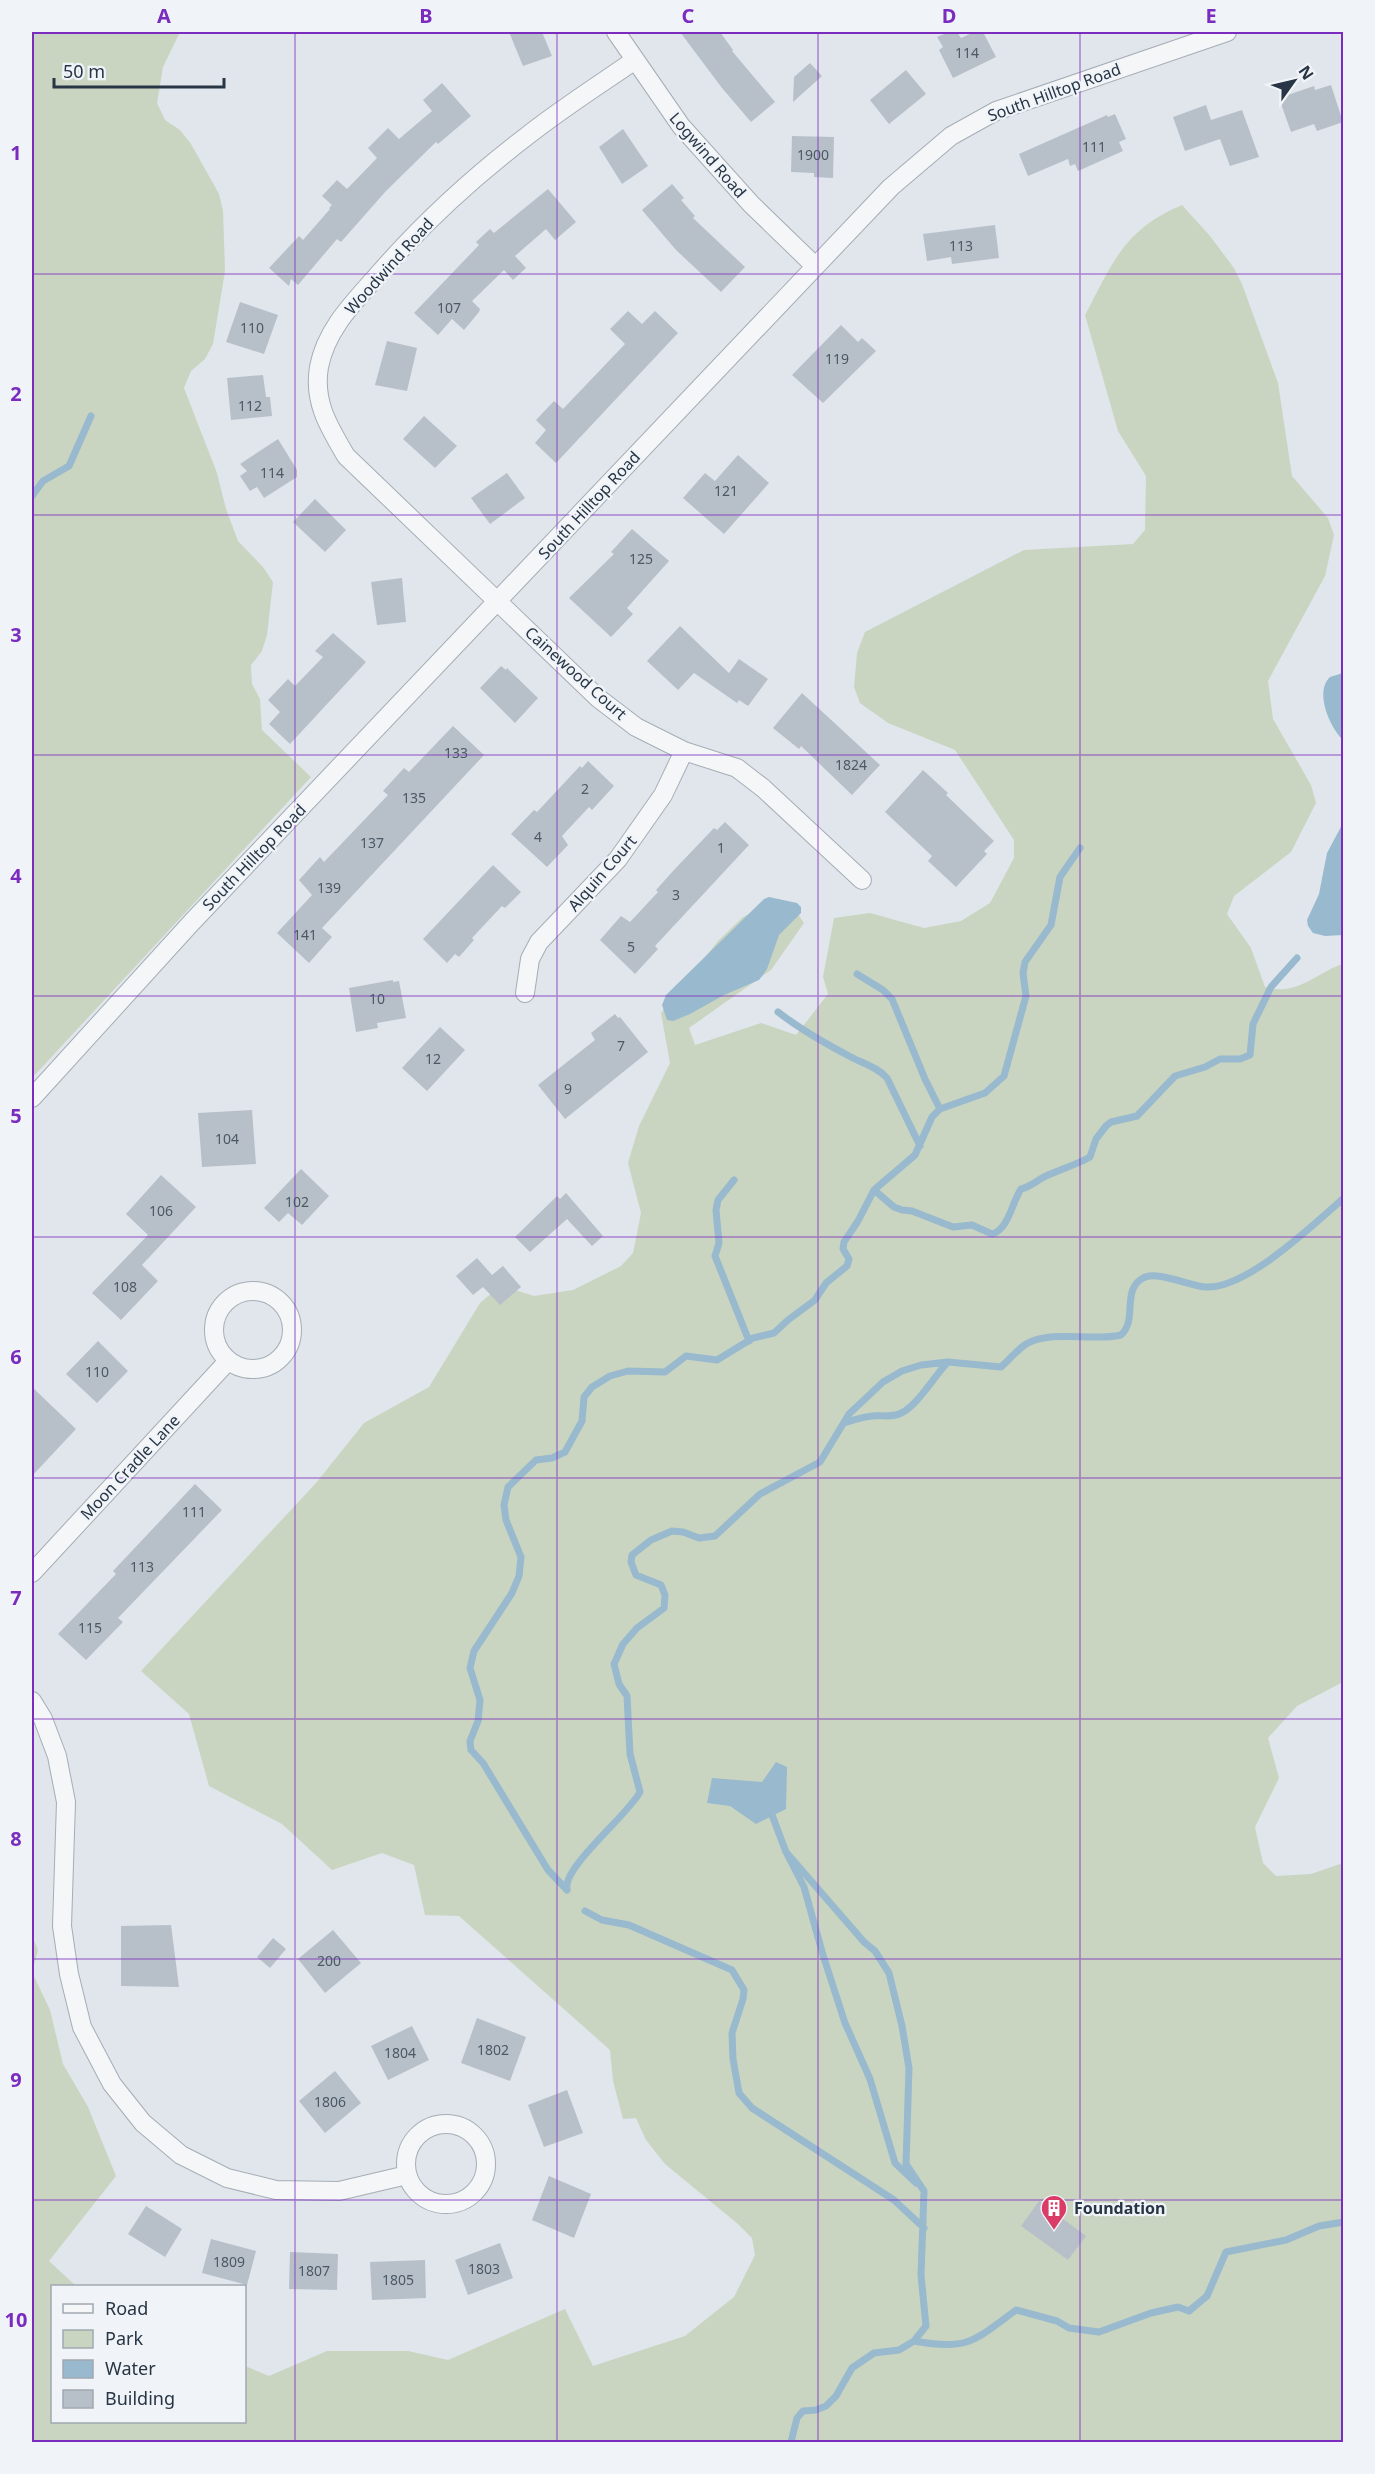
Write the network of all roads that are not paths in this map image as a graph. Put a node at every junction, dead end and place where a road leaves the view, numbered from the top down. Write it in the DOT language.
graph roads {
  1 [pos="616,32"];
  2 [pos="1227,32"];
  3 [pos="635,60"];
  4 [pos="814,266"];
  5 [pos="498,601"];
  6 [pos="684,751"];
  7 [pos="862,880"];
  8 [pos="525,993"];
  9 [pos="32,1098"];
  10 [pos="228,1361"];
  11 [pos="32,1573"];
  12 [pos="32,1701"];
  13 [pos="407,2175"];
  1 -- 3 [label="street, Logwind Road"];
  2 -- 4 [label="street, South Hilltop Road"];
  3 -- 4 [label="street, Logwind Road"];
  3 -- 5 [label="street, Woodwind Road"];
  4 -- 5 [label="street, South Hilltop Road"];
  5 -- 6 [label="street, Cainewood Court"];
  5 -- 9 [label="street, South Hilltop Road"];
  6 -- 7 [label="street, Cainewood Court"];
  6 -- 8 [label="street, Alquin Court"];
  10 -- 10 [label="street"];
  10 -- 11 [label="street, Moon Cradle Lane"];
  12 -- 13 [label="street"];
  13 -- 13 [label="street"];
}
